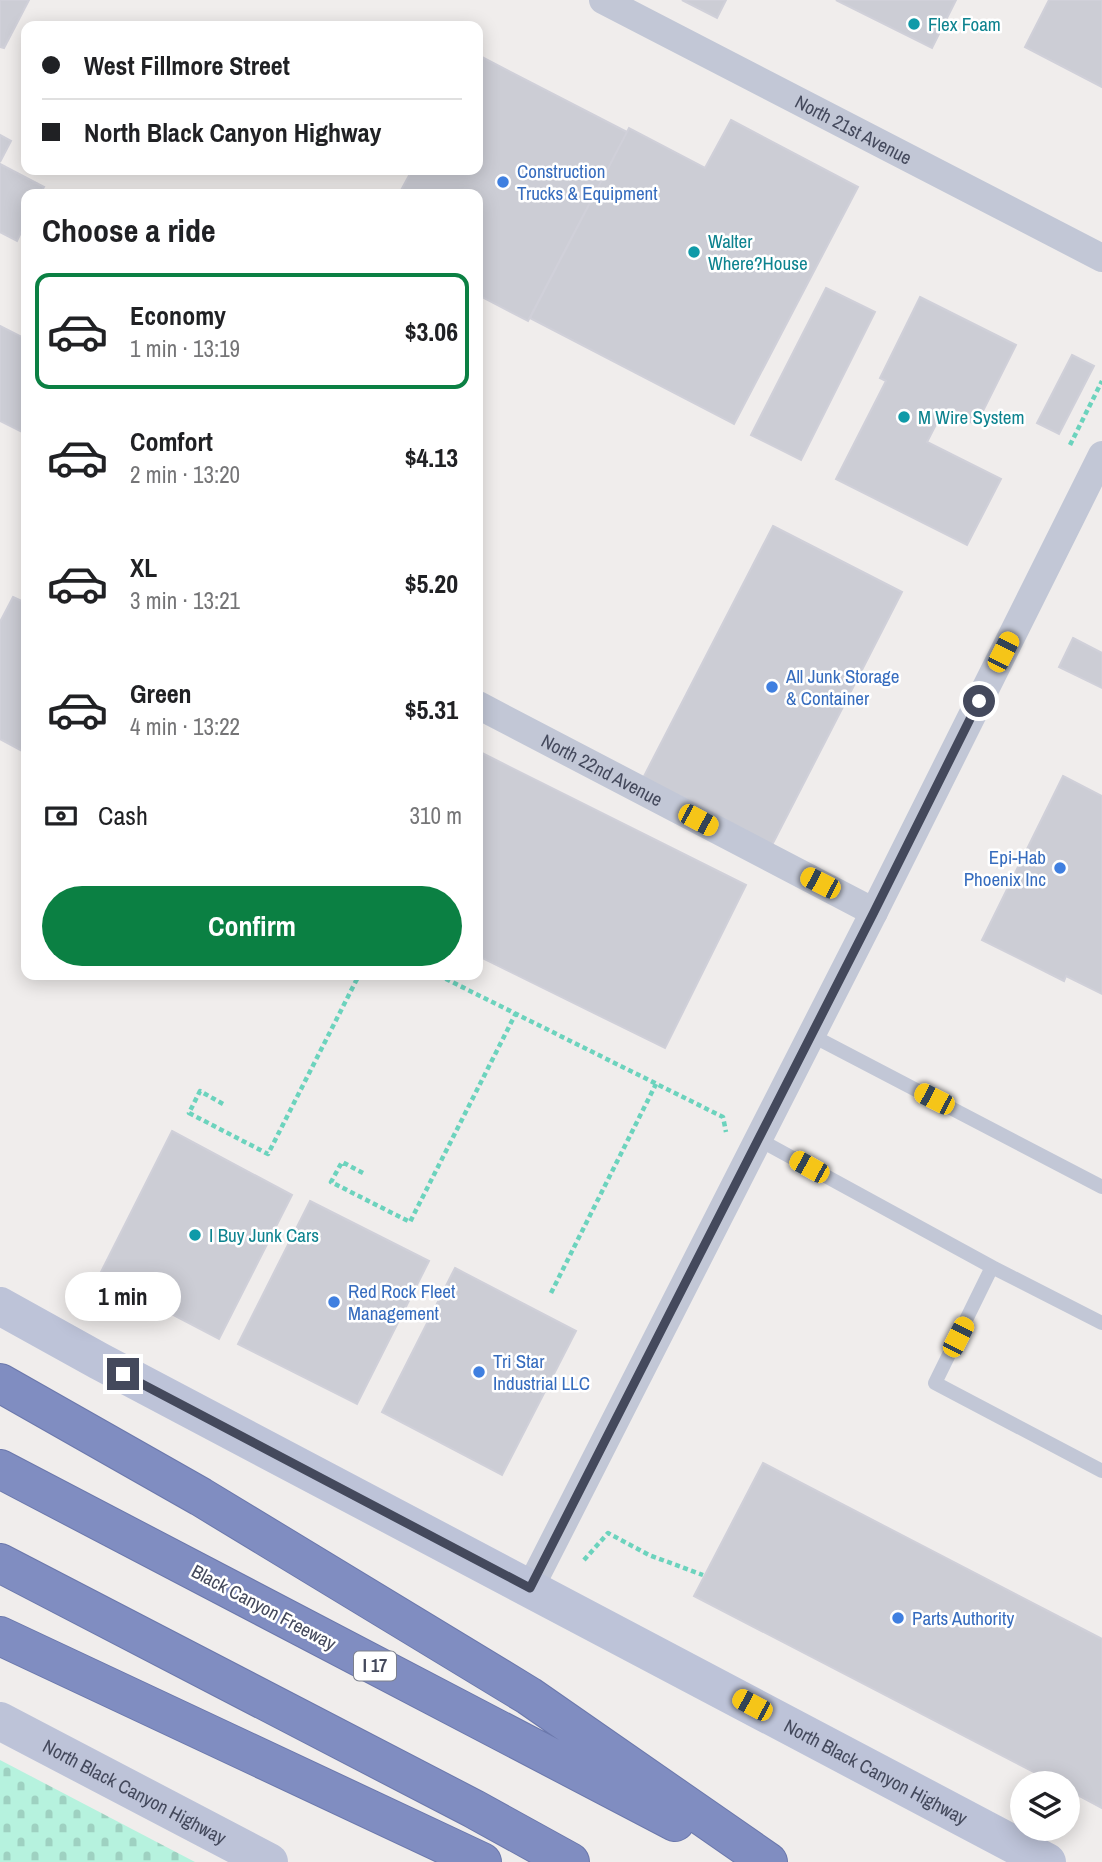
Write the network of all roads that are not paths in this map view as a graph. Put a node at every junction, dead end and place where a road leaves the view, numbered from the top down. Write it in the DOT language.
graph roads {
  1 [pos="603,0"];
  2 [pos="1102,258"];
  3 [pos="1102,455"];
  4 [pos="483,708"];
  5 [pos="874,912"];
  6 [pos="811,1035"];
  7 [pos="758,1139"];
  8 [pos="1102,1187"];
  9 [pos="992,1268"];
  10 [pos="0,1306"];
  11 [pos="1102,1323"];
  12 [pos="0,1383"];
  13 [pos="0,1469"];
  14 [pos="1102,1471"];
  15 [pos="0,1563"];
  16 [pos="530,1588"];
  17 [pos="0,1636"];
  18 [pos="0,1721"];
  19 [pos="254,1858"];
  20 [pos="482,1862"];
  21 [pos="570,1862"];
  22 [pos="751,1862"];
  23 [pos="768,1862"];
  24 [pos="1047,1862"];
  1 -- 2 [label="street, North 21st Avenue"];
  3 -- 5 [label="street"];
  4 -- 5 [label="street, North 22nd Avenue"];
  5 -- 6 [label="street"];
  6 -- 7 [label="street"];
  6 -- 8 [label="lane"];
  7 -- 9 [label="lane"];
  7 -- 16 [label="street"];
  9 -- 11 [label="lane"];
  9 -- 14 [label="lane"];
  10 -- 16 [label="main road, North Black Canyon Highway"];
  12 -- 23 [label="highway"];
  13 -- 22 [label="highway, Black Canyon Freeway / I 17"];
  15 -- 21 [label="highway"];
  16 -- 24 [label="main road, North Black Canyon Highway"];
  17 -- 20 [label="highway"];
  18 -- 19 [label="main road, North Black Canyon Highway"];
}
